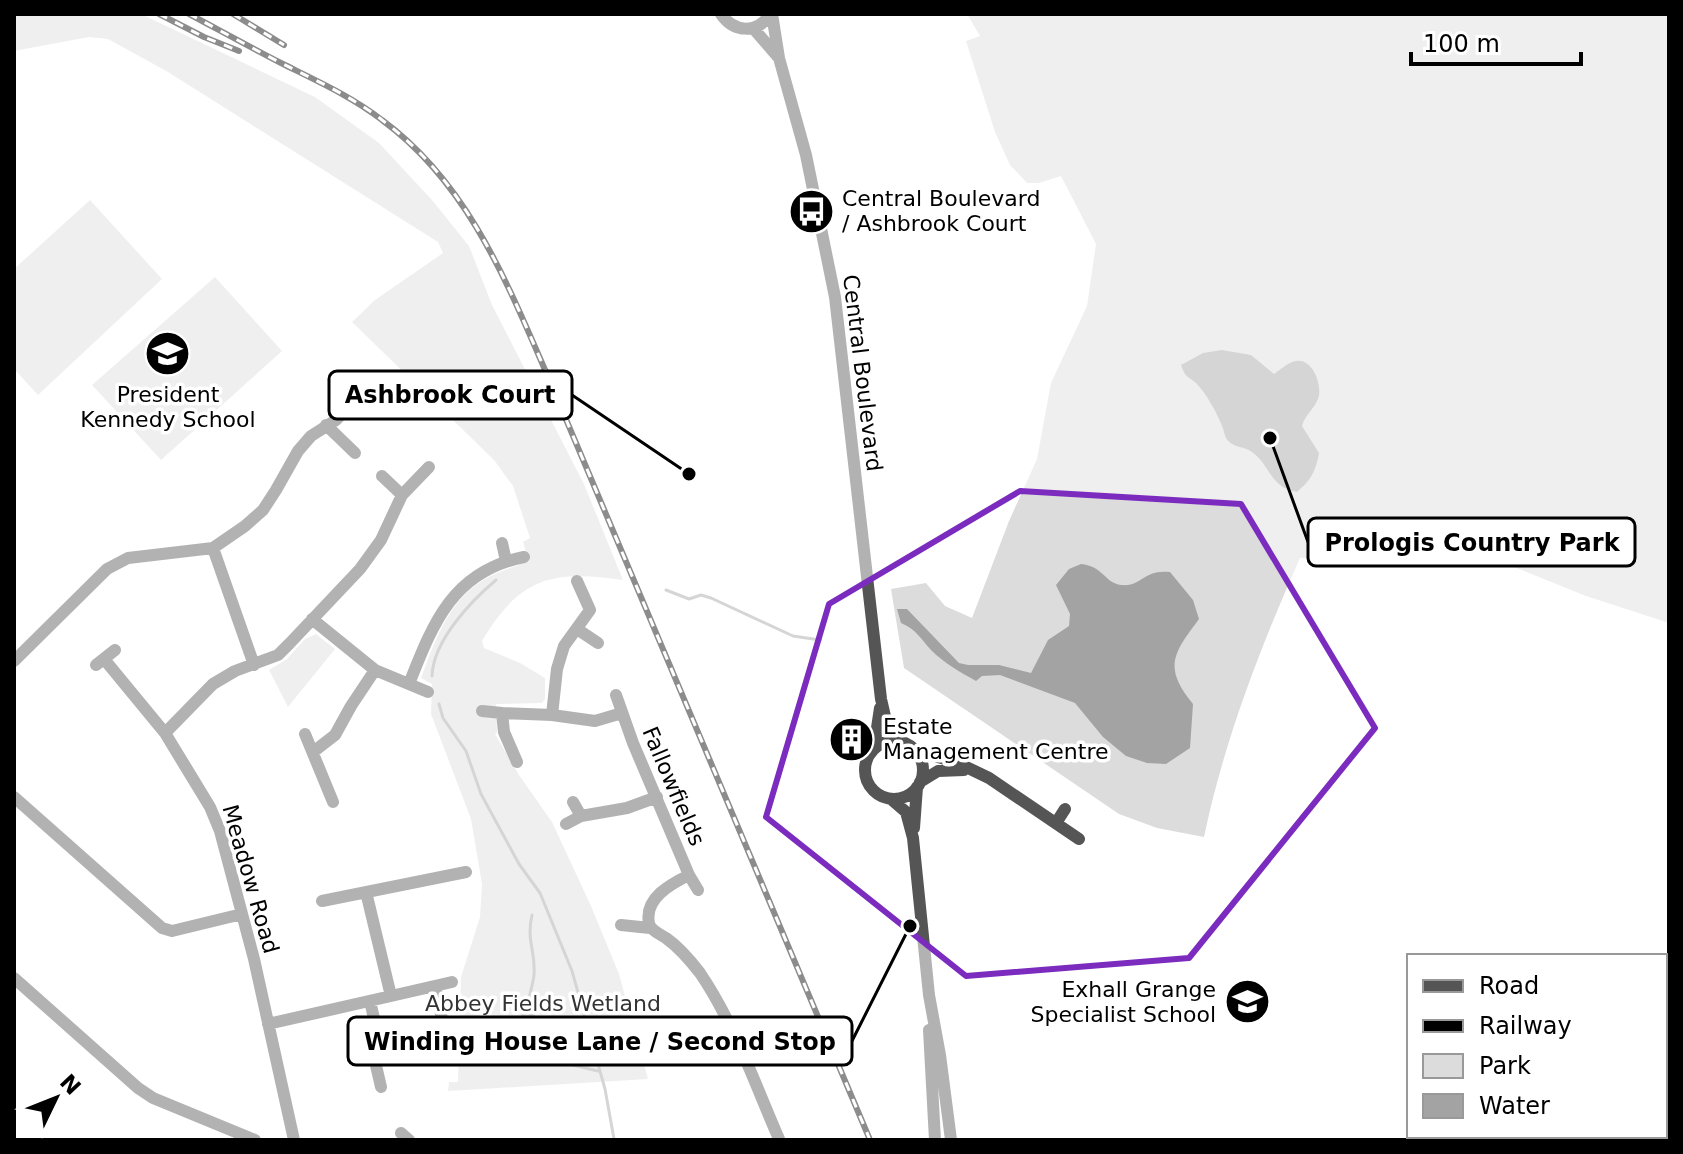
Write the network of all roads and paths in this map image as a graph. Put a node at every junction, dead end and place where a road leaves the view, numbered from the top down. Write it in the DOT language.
graph roads {
  1 [pos="721,14"];
  2 [pos="771,14"];
  3 [pos="753,28"];
  4 [pos="779,58"];
  5 [pos="363,390"];
  6 [pos="326,425"];
  7 [pos="355,453"];
  8 [pos="429,467"];
  9 [pos="382,476"];
  10 [pos="402,495"];
  11 [pos="502,543"];
  12 [pos="213,548"];
  13 [pos="524,557"];
  14 [pos="506,561"];
  15 [pos="577,581"];
  16 [pos="312,619"];
  17 [pos="577,629"];
  18 [pos="598,643"];
  19 [pos="115,650"];
  20 [pos="14,661"];
  21 [pos="254,665"];
  22 [pos="375,670"];
  23 [pos="409,684"];
  24 [pos="426,691"];
  25 [pos="616,695"];
  26 [pos="881,699"];
  27 [pos="482,711"];
  28 [pos="502,713"];
  29 [pos="622,713"];
  30 [pos="552,715"];
  31 [pos="165,733"];
  32 [pos="305,734"];
  33 [pos="900,741"];
  34 [pos="874,748"];
  35 [pos="915,750"];
  36 [pos="313,752"];
  37 [pos="517,762"];
  38 [pos="975,771"];
  39 [pos="918,785"];
  40 [pos="14,797"];
  41 [pos="657,797"];
  42 [pos="891,799"];
  43 [pos="333,802"];
  44 [pos="573,802"];
  45 [pos="1065,809"];
  46 [pos="581,816"];
  47 [pos="1056,823"];
  48 [pos="566,824"];
  49 [pos="913,838"];
  50 [pos="1079,839"];
  51 [pos="466,872"];
  52 [pos="689,875"];
  53 [pos="698,890"];
  54 [pos="366,892"];
  55 [pos="322,901"];
  56 [pos="242,914"];
  57 [pos="621,925"];
  58 [pos="650,928"];
  59 [pos="14,978"];
  60 [pos="452,982"];
  61 [pos="435,986"];
  62 [pos="929,995"];
  63 [pos="391,996"];
  64 [pos="370,1001"];
  65 [pos="268,1024"];
  66 [pos="446,1037"];
  67 [pos="381,1087"];
  68 [pos="255,1140"];
  69 [pos="294,1140"];
  70 [pos="778,1140"];
  71 [pos="935,1140"];
  72 [pos="951,1140"];
  1 -- 3 [label="street"];
  2 -- 3 [label="street"];
  2 -- 4 [label="street, Central Boulevard"];
  3 -- 4 [label="street, Central Boulevard"];
  4 -- 26 [label="street, Central Boulevard"];
  5 -- 6 [label="street"];
  6 -- 7 [label="street"];
  6 -- 12 [label="street"];
  8 -- 10 [label="street"];
  9 -- 10 [label="street"];
  10 -- 16 [label="street"];
  11 -- 14 [label="street"];
  12 -- 20 [label="street"];
  12 -- 21 [label="street"];
  13 -- 14 [label="street"];
  14 -- 23 [label="street"];
  15 -- 17 [label="street"];
  16 -- 21 [label="street"];
  16 -- 22 [label="street"];
  17 -- 18 [label="street"];
  17 -- 30 [label="street"];
  19 -- 31 [label="street, Meadow Road"];
  21 -- 31 [label="street"];
  22 -- 23 [label="street"];
  22 -- 36 [label="street"];
  23 -- 24 [label="street"];
  25 -- 29 [label="street, Fallowfields"];
  26 -- 33 [label="street, Central Boulevard"];
  26 -- 34 [label="street, Central Boulevard"];
  27 -- 28 [label="street, Fallowfields"];
  28 -- 30 [label="street, Fallowfields"];
  28 -- 37 [label="street"];
  29 -- 30 [label="street, Fallowfields"];
  29 -- 41 [label="street, Fallowfields"];
  31 -- 56 [label="street, Meadow Road"];
  32 -- 36 [label="street"];
  33 -- 34 [label="street"];
  33 -- 35 [label="street"];
  34 -- 42 [label="street"];
  35 -- 38 [label="street"];
  35 -- 39 [label="street"];
  36 -- 43 [label="street"];
  38 -- 39 [label="street"];
  38 -- 47 [label="street"];
  39 -- 42 [label="street"];
  39 -- 49 [label="street"];
  40 -- 56 [label="street"];
  41 -- 46 [label="street"];
  41 -- 52 [label="street, Fallowfields"];
  42 -- 49 [label="street"];
  44 -- 46 [label="street"];
  45 -- 47 [label="street"];
  46 -- 48 [label="street"];
  47 -- 50 [label="street"];
  49 -- 62 [label="street"];
  51 -- 54 [label="street"];
  52 -- 53 [label="street, Fallowfields"];
  52 -- 58 [label="street, Fallowfields"];
  54 -- 55 [label="street"];
  54 -- 63 [label="street"];
  56 -- 65 [label="street, Meadow Road"];
  57 -- 58 [label="street"];
  58 -- 70 [label="street"];
  59 -- 68 [label="street"];
  60 -- 61 [label="street"];
  61 -- 63 [label="street"];
  61 -- 66 [label="street"];
  62 -- 71 [label="street"];
  62 -- 72 [label="street"];
  63 -- 64 [label="street"];
  64 -- 65 [label="street"];
  64 -- 67 [label="street"];
  65 -- 69 [label="street, Meadow Road"];
}
